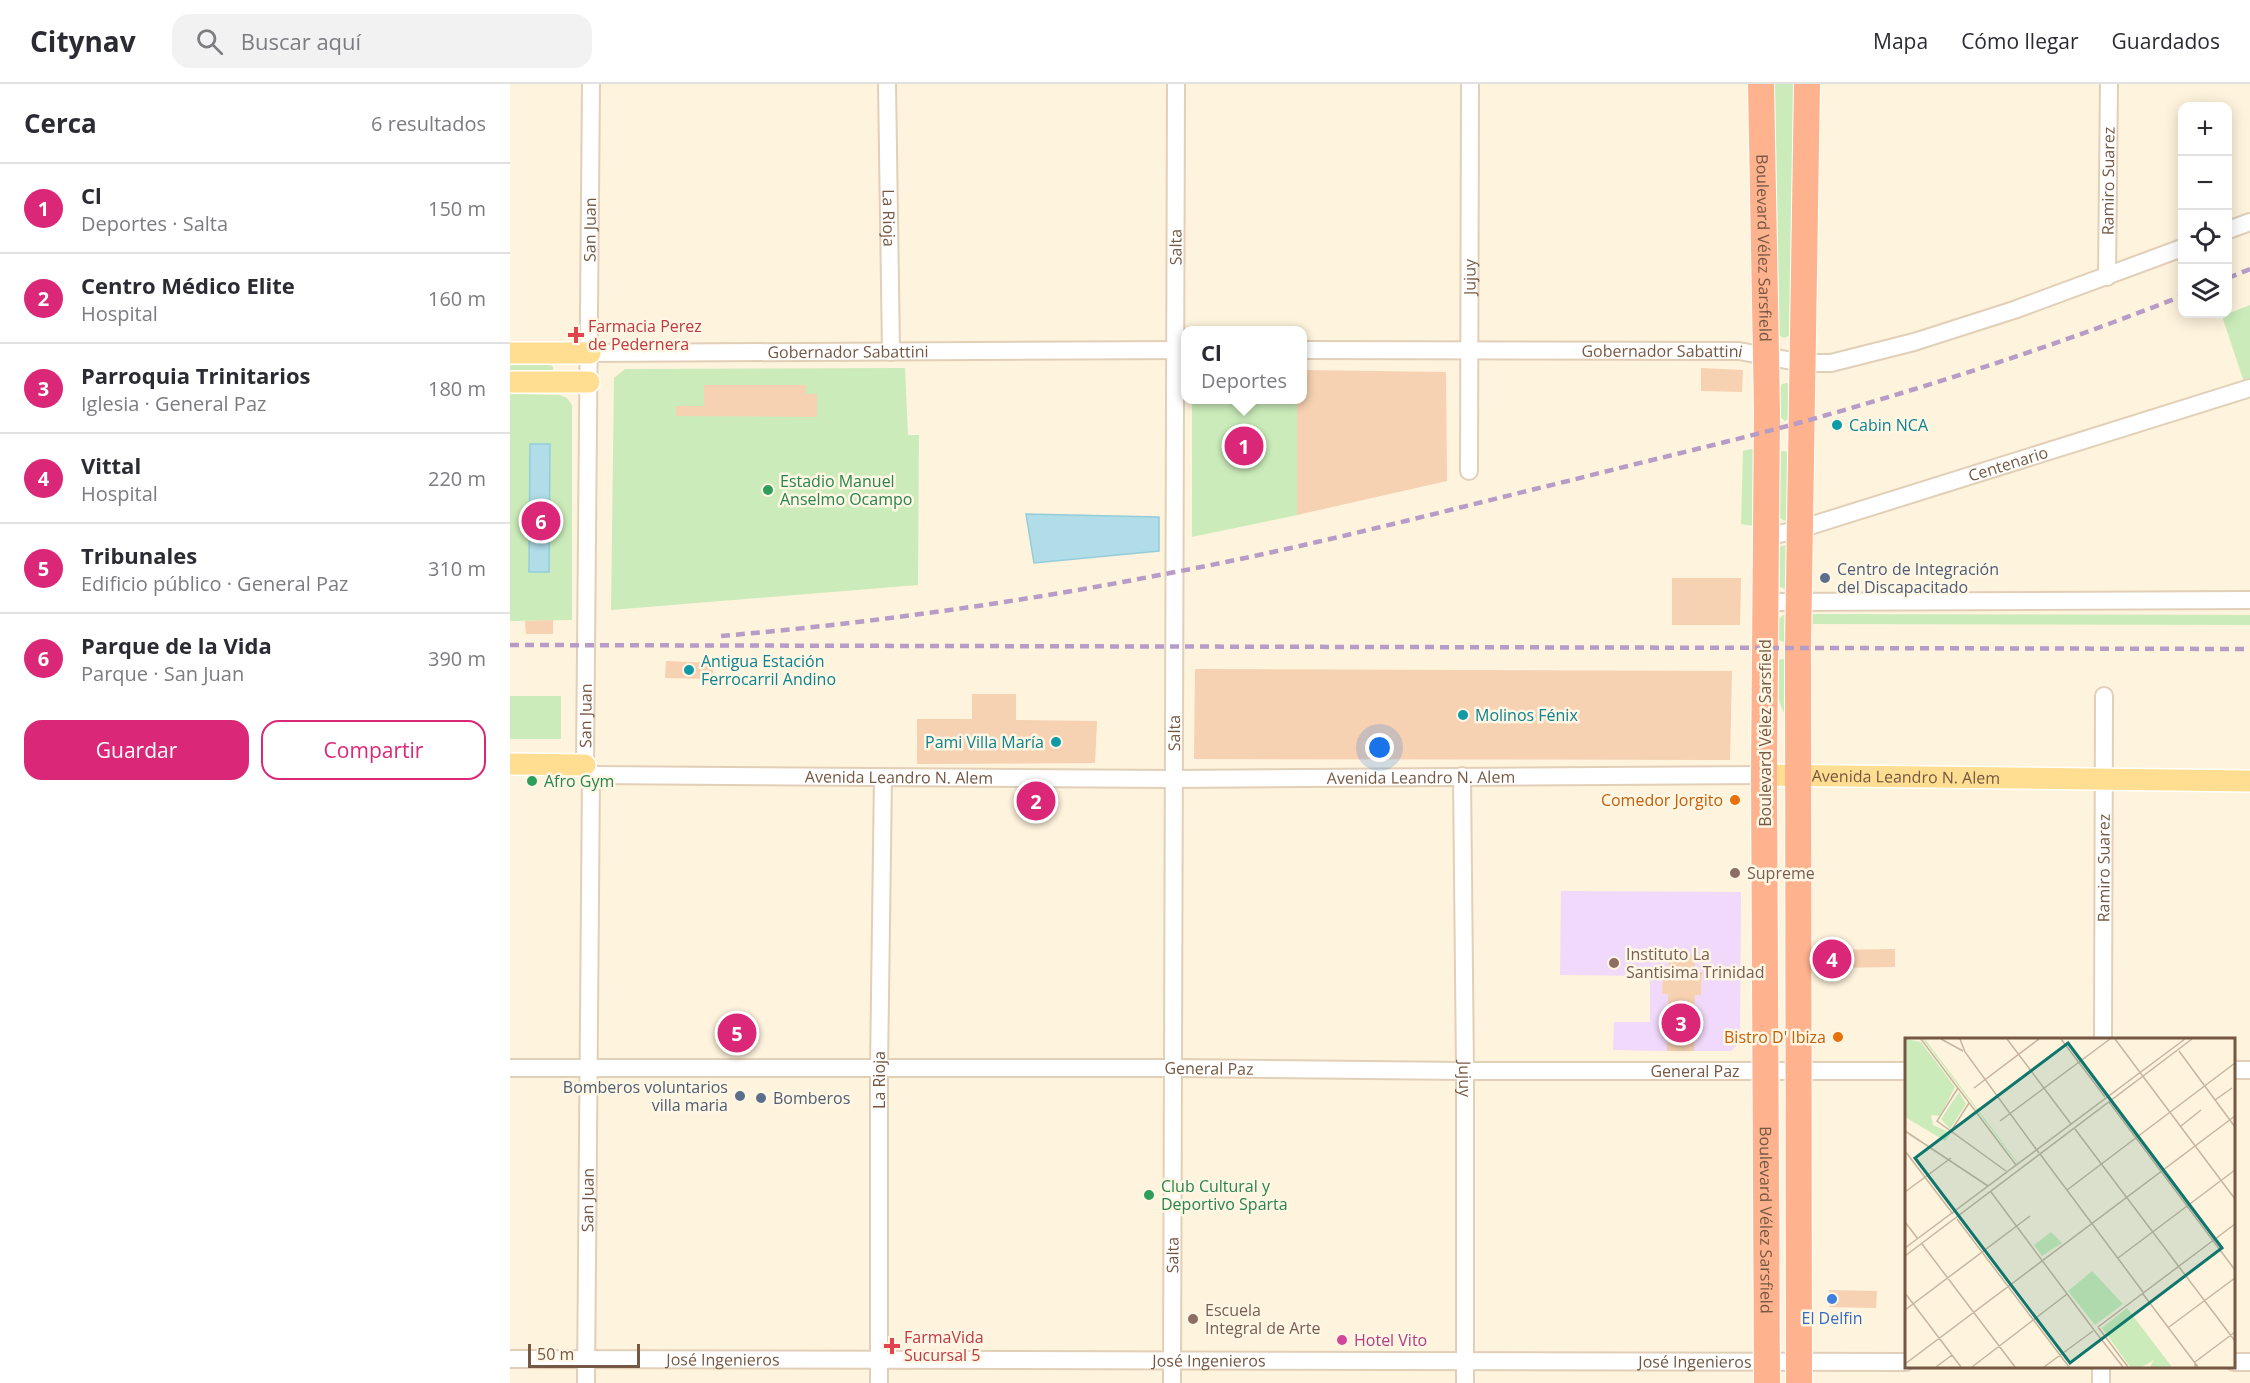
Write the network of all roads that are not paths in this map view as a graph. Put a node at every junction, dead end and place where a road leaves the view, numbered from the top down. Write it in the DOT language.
graph roads {
  1 [pos="591,84"];
  2 [pos="887,84"];
  3 [pos="1176,84"];
  4 [pos="1470,84"];
  5 [pos="1761,84"];
  6 [pos="1807,84"];
  7 [pos="2109,84"];
  8 [pos="2250,222"];
  9 [pos="2232,229"];
  10 [pos="2178,250"];
  11 [pos="2106,277"];
  12 [pos="1180,350"];
  13 [pos="1307,350"];
  14 [pos="1470,351"];
  15 [pos="891,352"];
  16 [pos="510,353"];
  17 [pos="590,353"];
  18 [pos="1767,355"];
  19 [pos="1803,363"];
  20 [pos="510,382"];
  21 [pos="589,382"];
  22 [pos="2250,388"];
  23 [pos="1469,471"];
  24 [pos="1800,529"];
  25 [pos="1767,537"];
  26 [pos="2250,600"];
  27 [pos="1766,602"];
  28 [pos="1798,602"];
  29 [pos="2104,696"];
  30 [pos="510,764"];
  31 [pos="588,770"];
  32 [pos="1764,775"];
  33 [pos="1799,775"];
  34 [pos="1462,776"];
  35 [pos="883,777"];
  36 [pos="1173,779"];
  37 [pos="2103,779"];
  38 [pos="2250,781"];
  39 [pos="2103,1038"];
  40 [pos="510,1068"];
  41 [pos="879,1068"];
  42 [pos="1172,1068"];
  43 [pos="590,1069"];
  44 [pos="1465,1071"];
  45 [pos="1766,1071"];
  46 [pos="1800,1071"];
  47 [pos="1905,1071"];
  48 [pos="510,1359"];
  49 [pos="586,1359"];
  50 [pos="879,1361"];
  51 [pos="1172,1361"];
  52 [pos="1465,1361"];
  53 [pos="1905,1362"];
  54 [pos="1767,1372"];
  55 [pos="1799,1373"];
  56 [pos="586,1383"];
  57 [pos="879,1383"];
  58 [pos="1172,1383"];
  59 [pos="1465,1383"];
  1 -- 17 [label="street, San Juan"];
  2 -- 15 [label="street, La Rioja"];
  3 -- 12 [label="street, Salta"];
  4 -- 14 [label="street, Jujuy"];
  5 -- 18 [label="highway, Boulevard Vélez Sarsfield"];
  6 -- 19 [label="highway, Boulevard Vélez Sarsfield"];
  7 -- 11 [label="street, Ramiro Suarez"];
  8 -- 9 [label="street"];
  10 -- 11 [label="street, Gobernador Sabattini"];
  11 -- 19 [label="street, Gobernador Sabattini"];
  12 -- 15 [label="street, Gobernador Sabattini"];
  12 -- 36 [label="street, Salta"];
  13 -- 14 [label="street, Gobernador Sabattini"];
  14 -- 18 [label="street, Gobernador Sabattini"];
  14 -- 23 [label="street, Jujuy"];
  15 -- 17 [label="street, Gobernador Sabattini"];
  16 -- 17 [label="main road, Gobernador Sabattini"];
  17 -- 21 [label="street, San Juan"];
  18 -- 19 [label="street, Gobernador Sabattini"];
  18 -- 25 [label="highway, Boulevard Vélez Sarsfield"];
  19 -- 24 [label="highway, Boulevard Vélez Sarsfield"];
  20 -- 21 [label="main road"];
  21 -- 31 [label="street, San Juan"];
  22 -- 24 [label="street, Centenario"];
  24 -- 25 [label="street, Centenario"];
  24 -- 28 [label="highway, Boulevard Vélez Sarsfield"];
  25 -- 27 [label="highway, Boulevard Vélez Sarsfield"];
  26 -- 28 [label="street"];
  27 -- 28 [label="street"];
  27 -- 32 [label="highway, Boulevard Vélez Sarsfield"];
  28 -- 33 [label="highway, Boulevard Vélez Sarsfield"];
  29 -- 37 [label="street, Ramiro Suarez"];
  30 -- 31 [label="main road, Avenida Leandro N. Alem"];
  31 -- 35 [label="street, Avenida Leandro N. Alem"];
  31 -- 43 [label="street, San Juan"];
  32 -- 33 [label="main road, Avenida Leandro N. Alem"];
  32 -- 34 [label="street, Avenida Leandro N. Alem"];
  32 -- 45 [label="highway, Boulevard Vélez Sarsfield"];
  33 -- 37 [label="main road, Avenida Leandro N. Alem"];
  33 -- 46 [label="highway, Boulevard Vélez Sarsfield"];
  34 -- 36 [label="street, Avenida Leandro N. Alem"];
  34 -- 44 [label="street, Jujuy"];
  35 -- 36 [label="street, Avenida Leandro N. Alem"];
  35 -- 41 [label="street, La Rioja"];
  36 -- 42 [label="street, Salta"];
  37 -- 38 [label="main road, Avenida Leandro N. Alem"];
  37 -- 39 [label="street, Ramiro Suarez"];
  40 -- 43 [label="street, General Paz"];
  41 -- 42 [label="street, General Paz"];
  41 -- 43 [label="street, General Paz"];
  41 -- 50 [label="street, La Rioja"];
  42 -- 44 [label="street, General Paz"];
  42 -- 51 [label="street, Salta"];
  43 -- 49 [label="street, San Juan"];
  44 -- 45 [label="street, General Paz"];
  44 -- 52 [label="street, Jujuy"];
  45 -- 46 [label="street, General Paz"];
  45 -- 54 [label="highway, Boulevard Vélez Sarsfield"];
  46 -- 47 [label="street, General Paz"];
  46 -- 55 [label="highway, Boulevard Vélez Sarsfield"];
  48 -- 49 [label="street, José Ingenieros"];
  49 -- 50 [label="street, José Ingenieros"];
  49 -- 56 [label="street, San Juan"];
  50 -- 51 [label="street, José Ingenieros"];
  50 -- 57 [label="street, La Rioja"];
  51 -- 52 [label="street, José Ingenieros"];
  51 -- 58 [label="street, Salta"];
  52 -- 54 [label="street, José Ingenieros"];
  52 -- 59 [label="street, Jujuy"];
  53 -- 55 [label="street, José Ingenieros"];
  54 -- 55 [label="street, José Ingenieros"];
}
